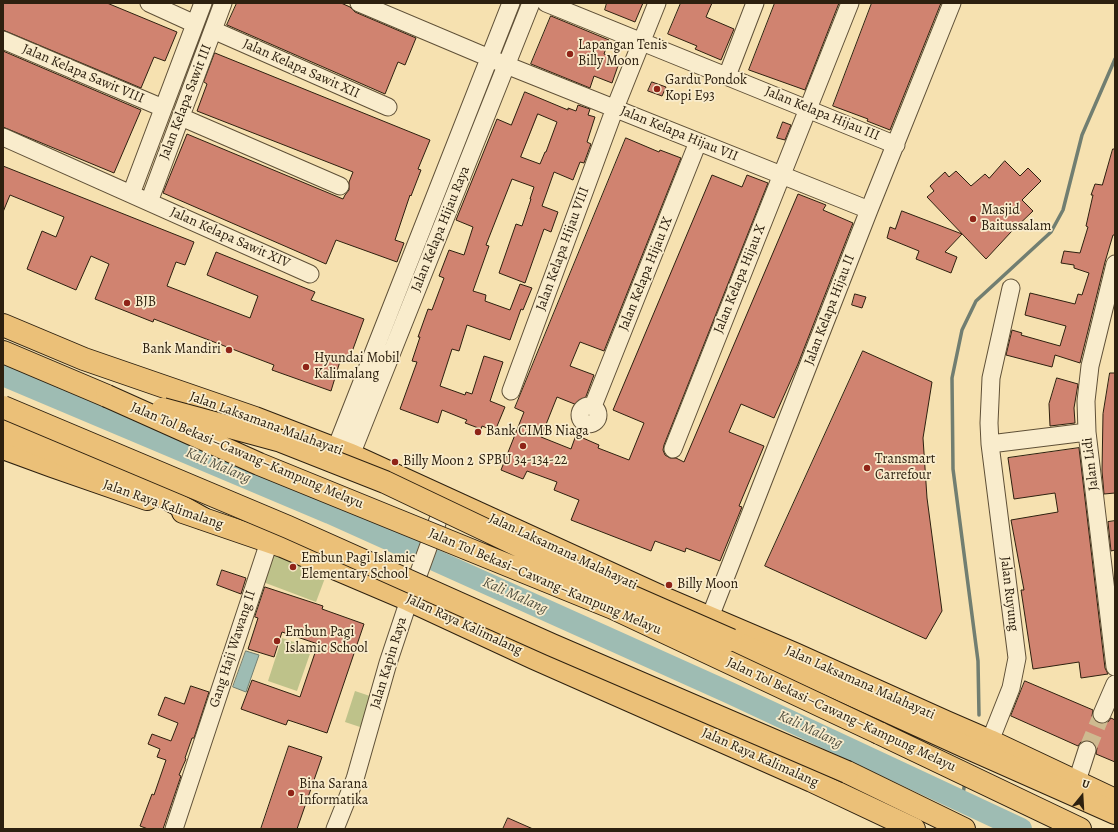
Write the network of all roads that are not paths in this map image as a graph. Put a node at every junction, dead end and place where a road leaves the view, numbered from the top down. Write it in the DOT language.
graph roads {
  1 [pos="149,3"];
  2 [pos="203,3"];
  3 [pos="223,3"];
  4 [pos="359,3"];
  5 [pos="511,3"];
  6 [pos="531,3"];
  7 [pos="546,3"];
  8 [pos="656,3"];
  9 [pos="755,3"];
  10 [pos="850,3"];
  11 [pos="952,3"];
  12 [pos="195,24"];
  13 [pos="213,30"];
  14 [pos="3,40"];
  15 [pos="640,41"];
  16 [pos="489,58"];
  17 [pos="506,65"];
  18 [pos="727,76"];
  19 [pos="388,107"];
  20 [pos="163,108"];
  21 [pos="615,108"];
  22 [pos="808,109"];
  23 [pos="181,117"];
  24 [pos="3,136"];
  25 [pos="698,142"];
  26 [pos="896,144"];
  27 [pos="782,175"];
  28 [pos="340,186"];
  29 [pos="131,194"];
  30 [pos="149,202"];
  31 [pos="869,210"];
  32 [pos="1115,264"];
  33 [pos="310,274"];
  34 [pos="1011,288"];
  35 [pos="3,325"];
  36 [pos="3,352"];
  37 [pos="380,361"];
  38 [pos="511,391"];
  39 [pos="107,396"];
  40 [pos="593,406"];
  41 [pos="3,407"];
  42 [pos="3,430"];
  43 [pos="1087,432"];
  44 [pos="990,444"];
  45 [pos="3,448"];
  46 [pos="673,449"];
  47 [pos="344,451"];
  48 [pos="446,498"];
  49 [pos="202,518"];
  50 [pos="269,542"];
  51 [pos="409,600"];
  52 [pos="710,617"];
  53 [pos="1115,667"];
  54 [pos="1115,684"];
  55 [pos="1102,714"];
  56 [pos="987,740"];
  57 [pos="1088,750"];
  58 [pos="1077,781"];
  59 [pos="1115,800"];
  60 [pos="1115,813"];
  61 [pos="174,829"];
  62 [pos="335,829"];
  63 [pos="914,829"];
  64 [pos="964,829"];
  65 [pos="1080,829"];
  1 -- 12 [label="street"];
  2 -- 12 [label="street, Jalan Kelapa Sawit III"];
  3 -- 13 [label="street, Jalan Kelapa Sawit III"];
  4 -- 16 [label="street, Jalan Kelapa Hijau VII"];
  5 -- 16 [label="street, Jalan Kelapa Hijau Raya"];
  6 -- 17 [label="street, Jalan Kelapa Hijau Raya"];
  7 -- 15 [label="street, Jalan Kelapa Hijau III"];
  8 -- 15 [label="street, Jalan Kelapa Hijau VIII"];
  9 -- 18 [label="street"];
  10 -- 22 [label="street, Jalan Kelapa Hijau X"];
  11 -- 26 [label="street, Jalan Kelapa Hijau II"];
  12 -- 20 [label="street, Jalan Kelapa Sawit III"];
  13 -- 19 [label="street, Jalan Kelapa Sawit XII"];
  13 -- 23 [label="street, Jalan Kelapa Sawit III"];
  14 -- 20 [label="street, Jalan Kelapa Sawit VIII"];
  15 -- 18 [label="street, Jalan Kelapa Hijau III"];
  15 -- 21 [label="street, Jalan Kelapa Hijau VIII"];
  16 -- 17 [label="street, Jalan Kelapa Hijau VII"];
  16 -- 37 [label="street, Jalan Kelapa Hijau Raya"];
  17 -- 21 [label="street, Jalan Kelapa Hijau VII"];
  17 -- 37 [label="street, Jalan Kelapa Hijau Raya"];
  18 -- 22 [label="street, Jalan Kelapa Hijau III"];
  20 -- 29 [label="street, Jalan Kelapa Sawit III"];
  21 -- 25 [label="street, Jalan Kelapa Hijau VII"];
  21 -- 38 [label="street, Jalan Kelapa Hijau VIII"];
  22 -- 26 [label="street, Jalan Kelapa Hijau III"];
  22 -- 27 [label="street, Jalan Kelapa Hijau X"];
  23 -- 28 [label="street"];
  23 -- 30 [label="street, Jalan Kelapa Sawit III"];
  24 -- 29 [label="street, Jalan Kelapa Sawit XIV"];
  25 -- 27 [label="street, Jalan Kelapa Hijau VII"];
  25 -- 40 [label="street, Jalan Kelapa Hijau IX"];
  26 -- 31 [label="street, Jalan Kelapa Hijau II"];
  27 -- 31 [label="street, Jalan Kelapa Hijau VII"];
  27 -- 46 [label="street, Jalan Kelapa Hijau X"];
  29 -- 30 [label="street, Jalan Kelapa Sawit XIV"];
  30 -- 33 [label="street, Jalan Kelapa Sawit XIV"];
  31 -- 52 [label="street, Jalan Kelapa Hijau II"];
  32 -- 43 [label="street, Jalan Lidi"];
  34 -- 44 [label="street, Jalan Ruyung"];
  35 -- 47 [label="main road, Jalan Laksamana Malahayati"];
  36 -- 39 [label="main road, Jalan Tol Bekasi–Cawang–Kampung Melayu"];
  37 -- 47 [label="street, Jalan Kelapa Hijau Raya"];
  39 -- 60 [label="main road, bridge"];
  39 -- 65 [label="main road, Jalan Tol Bekasi–Cawang–Kampung Melayu, bridge"];
  41 -- 64 [label="main road, bridge"];
  42 -- 49 [label="main road"];
  43 -- 44 [label="street"];
  43 -- 53 [label="street, Jalan Lidi"];
  44 -- 56 [label="street, Jalan Ruyung"];
  45 -- 49 [label="main road, Jalan Raya Kalimalang"];
  47 -- 48 [label="main road, Jalan Laksamana Malahayati"];
  48 -- 51 [label="street, Jalan Kapin Raya"];
  48 -- 52 [label="main road, Jalan Laksamana Malahayati"];
  49 -- 50 [label="main road, Jalan Raya Kalimalang"];
  50 -- 51 [label="main road, Jalan Raya Kalimalang"];
  50 -- 61 [label="street, Gang Haji Wawang II"];
  51 -- 62 [label="street, Jalan Kapin Raya"];
  51 -- 63 [label="main road, Jalan Raya Kalimalang"];
  52 -- 56 [label="main road, Jalan Laksamana Malahayati"];
  54 -- 55 [label="street"];
  56 -- 58 [label="main road, Jalan Laksamana Malahayati"];
  57 -- 58 [label="street"];
  58 -- 59 [label="main road, Jalan Laksamana Malahayati"];
}
